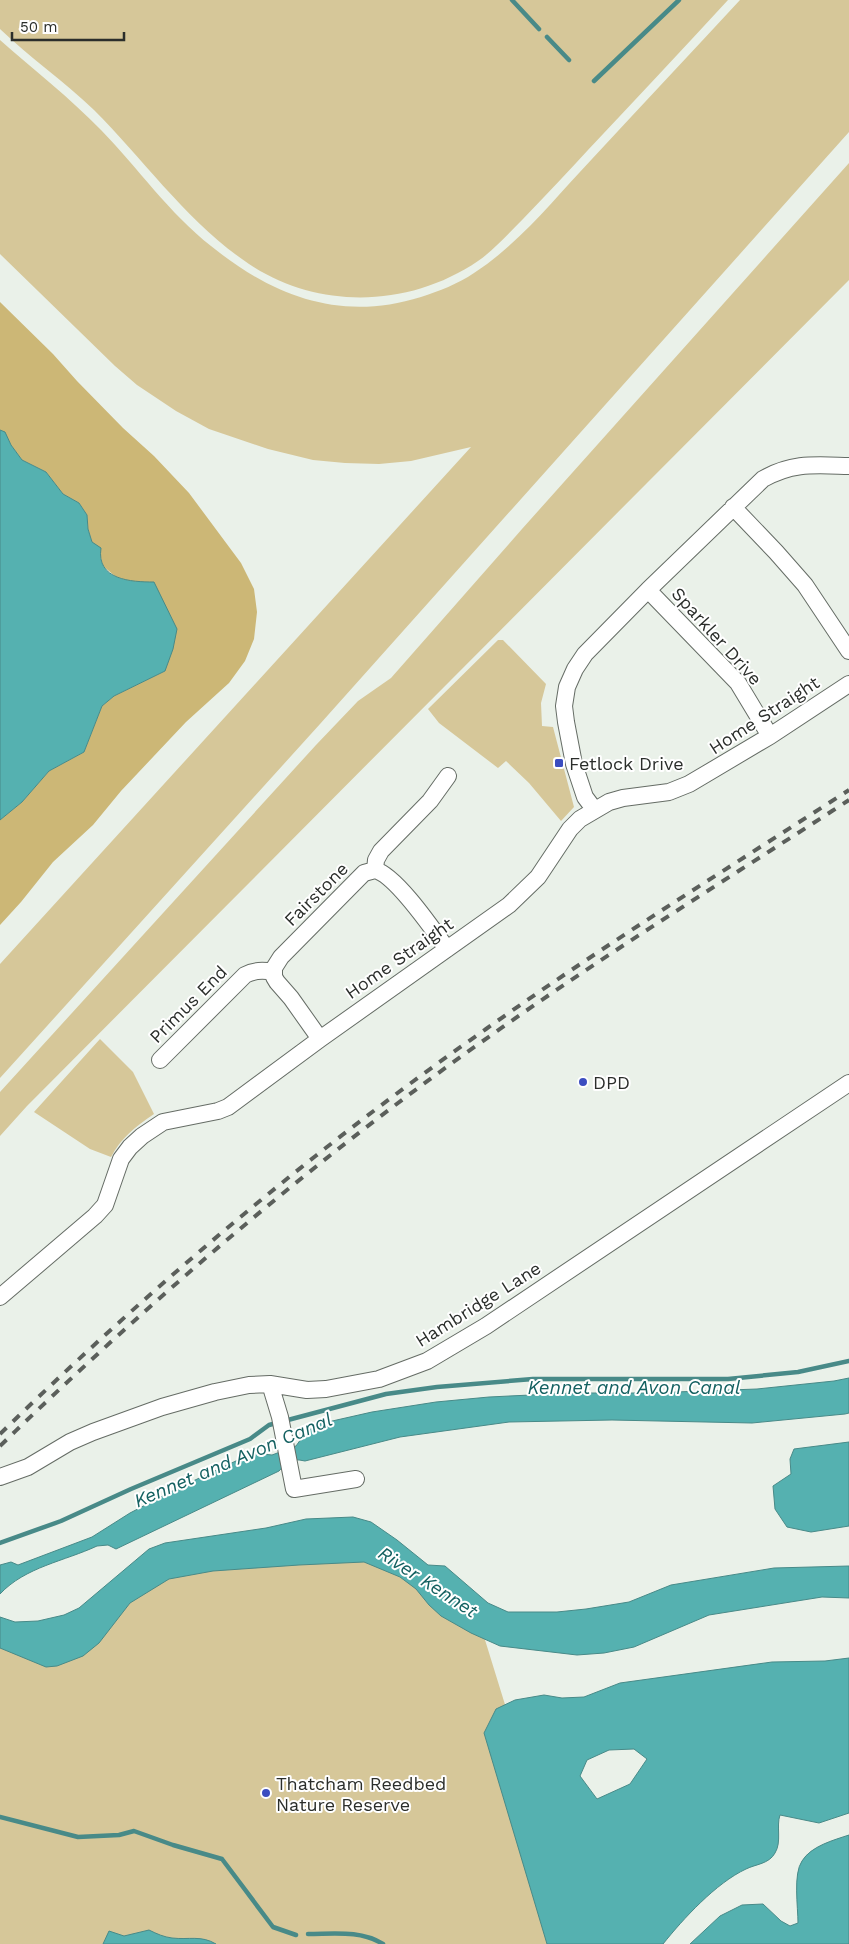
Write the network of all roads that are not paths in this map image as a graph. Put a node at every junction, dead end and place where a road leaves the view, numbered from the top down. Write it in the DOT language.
graph roads {
  1 [pos="849,466"];
  2 [pos="733,507"];
  3 [pos="648,590"];
  4 [pos="849,651"];
  5 [pos="849,684"];
  6 [pos="770,736"];
  7 [pos="448,776"];
  8 [pos="594,809"];
  9 [pos="375,870"];
  10 [pos="447,949"];
  11 [pos="273,972"];
  12 [pos="320,1039"];
  13 [pos="160,1060"];
  14 [pos="849,1083"];
  15 [pos="0,1297"];
  16 [pos="270,1384"];
  17 [pos="0,1477"];
  18 [pos="356,1479"];
  1 -- 2 [label="street"];
  2 -- 3 [label="street"];
  2 -- 4 [label="street"];
  3 -- 6 [label="street, Sparkler Drive"];
  3 -- 8 [label="street"];
  5 -- 6 [label="street, Home Straight"];
  6 -- 8 [label="street, Home Straight"];
  7 -- 9 [label="street"];
  8 -- 10 [label="street, Home Straight"];
  9 -- 10 [label="street, Fairstone"];
  9 -- 11 [label="street, Fairstone"];
  10 -- 12 [label="street, Home Straight"];
  11 -- 12 [label="street"];
  11 -- 13 [label="street, Primus End"];
  12 -- 15 [label="street, Home Straight"];
  14 -- 16 [label="street, Hambridge Lane"];
  16 -- 17 [label="street, Hambridge Lane"];
  16 -- 18 [label="street"];
}
